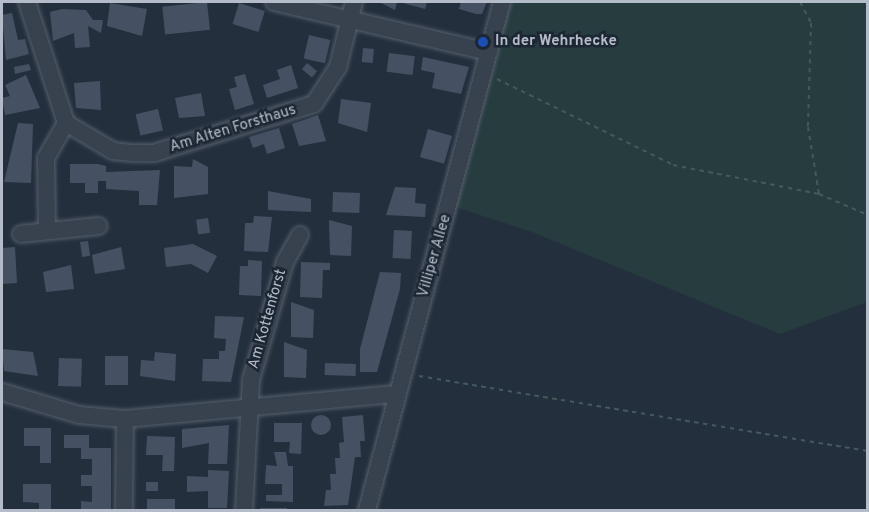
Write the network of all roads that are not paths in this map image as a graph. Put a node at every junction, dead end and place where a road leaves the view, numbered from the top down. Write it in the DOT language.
graph roads {
  1 [pos="32,2"];
  2 [pos="274,2"];
  3 [pos="354,2"];
  4 [pos="502,2"];
  5 [pos="350,19"];
  6 [pos="489,52"];
  7 [pos="66,123"];
  8 [pos="99,225"];
  9 [pos="47,231"];
  10 [pos="21,234"];
  11 [pos="300,235"];
  12 [pos="2,392"];
  13 [pos="396,394"];
  14 [pos="249,406"];
  15 [pos="125,419"];
  16 [pos="124,510"];
  17 [pos="244,510"];
  18 [pos="367,510"];
  1 -- 7 [label="street"];
  2 -- 5 [label="street"];
  3 -- 5 [label="street, Am Alten Forsthaus"];
  4 -- 6 [label="street, Villiper Allee"];
  5 -- 6 [label="street"];
  5 -- 7 [label="street, Am Alten Forsthaus"];
  6 -- 13 [label="street, Villiper Allee"];
  7 -- 9 [label="street"];
  8 -- 9 [label="street"];
  9 -- 10 [label="street"];
  11 -- 14 [label="street, Am Kottenforst"];
  12 -- 15 [label="street"];
  13 -- 14 [label="street"];
  13 -- 18 [label="street, Villiper Allee"];
  14 -- 15 [label="street"];
  14 -- 17 [label="street, Am Kottenforst"];
  15 -- 16 [label="street"];
}
